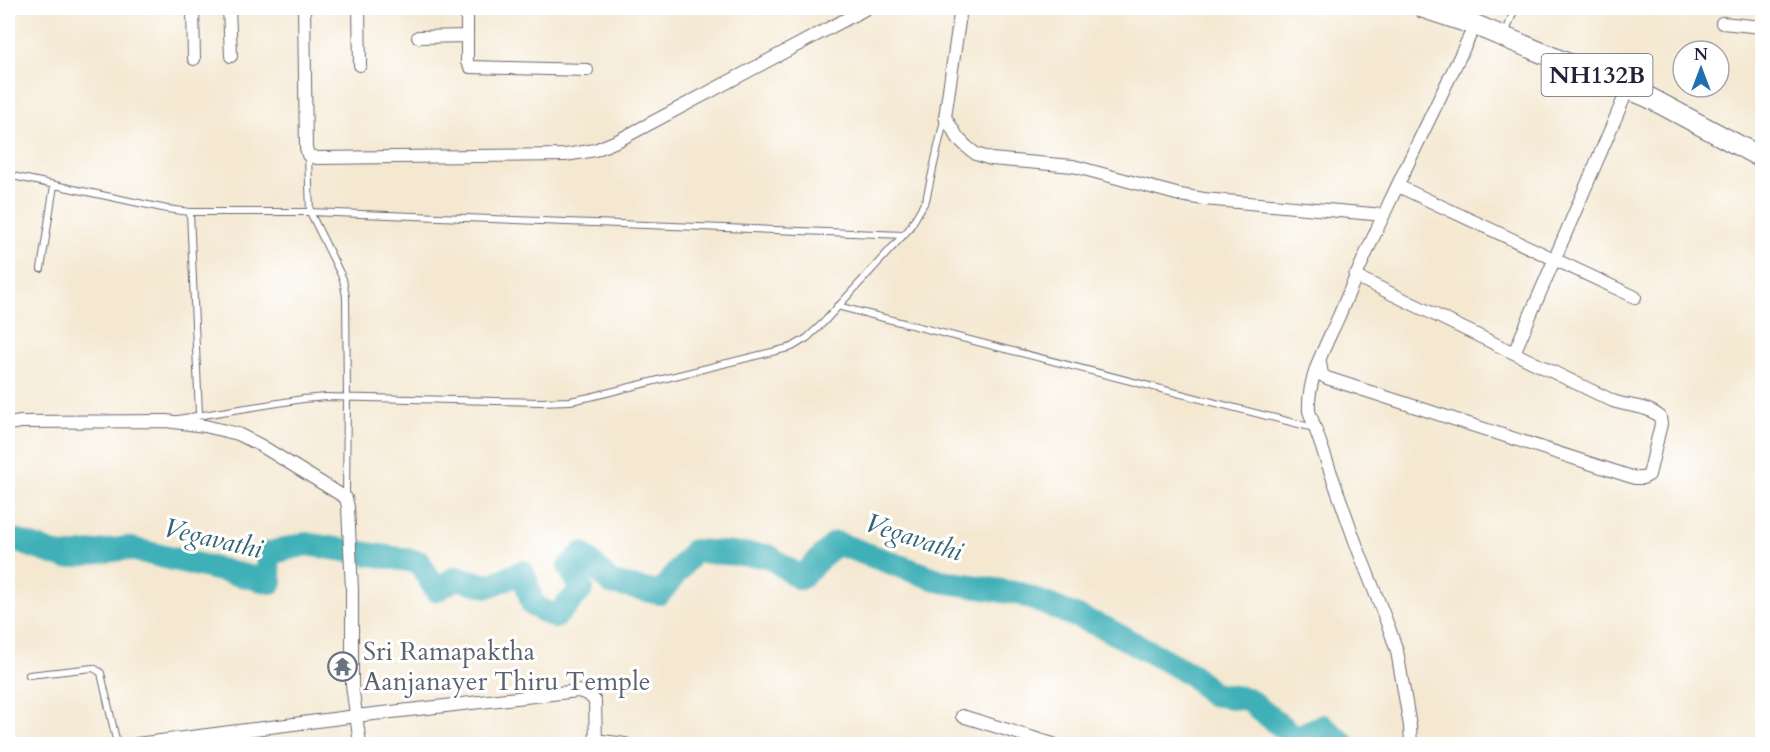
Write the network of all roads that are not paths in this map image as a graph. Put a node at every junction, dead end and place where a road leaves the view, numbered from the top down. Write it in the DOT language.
graph roads {
  1 [pos="194,8"];
  2 [pos="229,8"];
  3 [pos="304,8"];
  4 [pos="359,8"];
  5 [pos="467,8"];
  6 [pos="867,8"];
  7 [pos="961,8"];
  8 [pos="1424,8"];
  9 [pos="1503,8"];
  10 [pos="1514,10"];
  11 [pos="1468,20"];
  12 [pos="1722,23"];
  13 [pos="1762,27"];
  14 [pos="467,36"];
  15 [pos="418,37"];
  16 [pos="1505,37"];
  17 [pos="231,56"];
  18 [pos="194,59"];
  19 [pos="360,65"];
  20 [pos="587,70"];
  21 [pos="1628,88"];
  22 [pos="945,117"];
  23 [pos="308,155"];
  24 [pos="1762,158"];
  25 [pos="8,175"];
  26 [pos="54,185"];
  27 [pos="1398,186"];
  28 [pos="190,212"];
  29 [pos="310,212"];
  30 [pos="1384,215"];
  31 [pos="904,235"];
  32 [pos="1554,260"];
  33 [pos="41,269"];
  34 [pos="1355,276"];
  35 [pos="1635,297"];
  36 [pos="837,306"];
  37 [pos="1514,353"];
  38 [pos="1320,361"];
  39 [pos="347,398"];
  40 [pos="199,414"];
  41 [pos="166,421"];
  42 [pos="8,424"];
  43 [pos="1315,428"];
  44 [pos="346,498"];
  45 [pos="29,675"];
  46 [pos="356,716"];
  47 [pos="962,716"];
  48 [pos="206,740"];
  49 [pos="596,742"];
  50 [pos="117,744"];
  51 [pos="137,744"];
  52 [pos="360,744"];
  53 [pos="626,744"];
  54 [pos="1053,744"];
  55 [pos="1411,744"];
  1 -- 18 [label="street"];
  2 -- 17 [label="street"];
  3 -- 23 [label="street"];
  4 -- 19 [label="street"];
  5 -- 14 [label="street"];
  6 -- 23 [label="street"];
  7 -- 22 [label="street"];
  8 -- 11 [label="highway, NH132B"];
  9 -- 10 [label="lane"];
  10 -- 16 [label="lane"];
  11 -- 16 [label="highway, NH132B"];
  11 -- 27 [label="street"];
  12 -- 13 [label="street"];
  14 -- 15 [label="street"];
  14 -- 20 [label="street"];
  16 -- 21 [label="highway, NH132B"];
  21 -- 24 [label="highway, NH132B"];
  21 -- 32 [label="street"];
  22 -- 30 [label="street"];
  22 -- 31 [label="lane"];
  23 -- 29 [label="lane"];
  25 -- 26 [label="lane"];
  26 -- 28 [label="lane"];
  26 -- 33 [label="lane"];
  27 -- 30 [label="street"];
  27 -- 32 [label="street"];
  28 -- 29 [label="lane"];
  28 -- 40 [label="lane"];
  29 -- 31 [label="lane"];
  29 -- 39 [label="lane"];
  30 -- 34 [label="street"];
  31 -- 36 [label="lane"];
  32 -- 35 [label="street"];
  32 -- 37 [label="street"];
  34 -- 37 [label="street"];
  34 -- 38 [label="street"];
  36 -- 39 [label="lane"];
  36 -- 43 [label="lane"];
  37 -- 38 [label="street"];
  38 -- 43 [label="street"];
  39 -- 40 [label="lane"];
  39 -- 44 [label="lane"];
  40 -- 41 [label="lane"];
  41 -- 42 [label="street"];
  41 -- 44 [label="street"];
  43 -- 55 [label="street"];
  44 -- 46 [label="street"];
  45 -- 50 [label="lane"];
  46 -- 48 [label="street"];
  46 -- 49 [label="street"];
  46 -- 52 [label="street"];
  47 -- 54 [label="street"];
  48 -- 51 [label="street"];
  49 -- 53 [label="street"];
}
